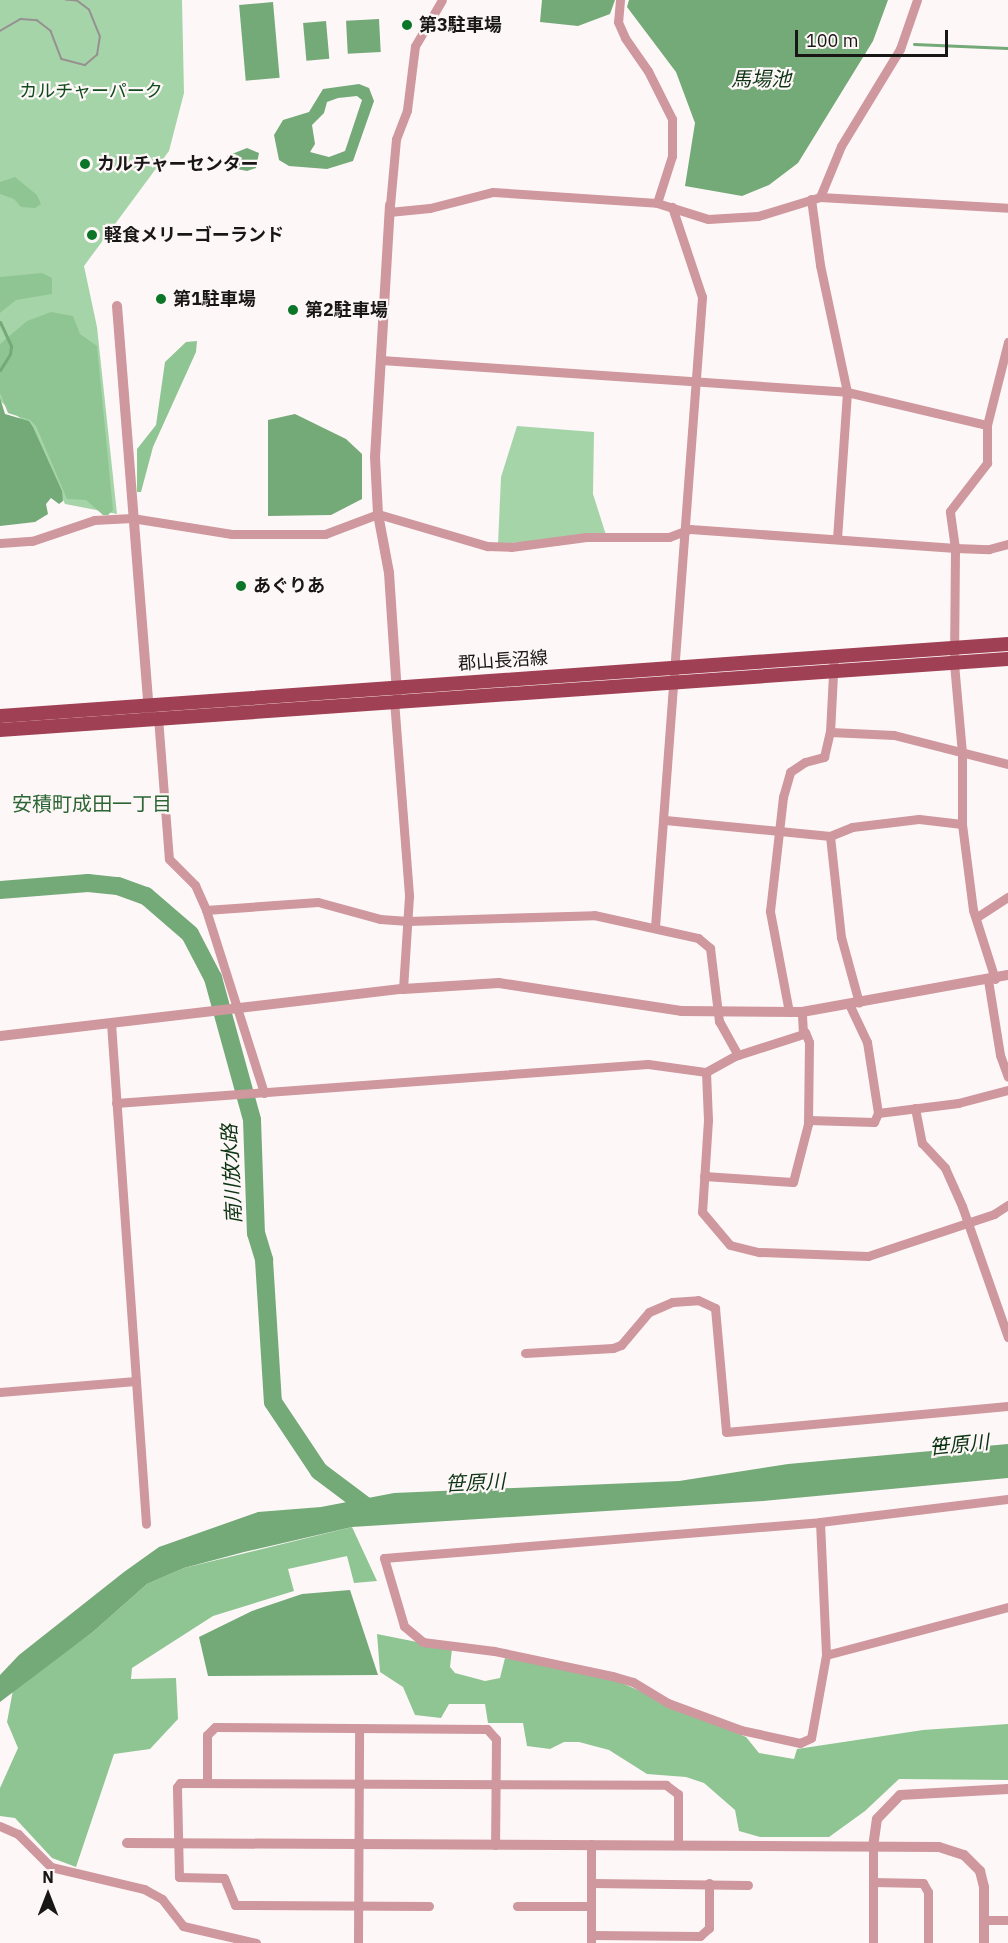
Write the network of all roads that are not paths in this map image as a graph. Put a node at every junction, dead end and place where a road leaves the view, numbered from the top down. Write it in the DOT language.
graph roads {
  1 [pos="442,0"];
  2 [pos="620,0"];
  3 [pos="917,0"];
  4 [pos="816,198"];
  5 [pos="657,203"];
  6 [pos="672,207"];
  7 [pos="389,208"];
  8 [pos="1008,208"];
  9 [pos="117,306"];
  10 [pos="1008,342"];
  11 [pos="381,360"];
  12 [pos="695,381"];
  13 [pos="848,392"];
  14 [pos="987,425"];
  15 [pos="378,514"];
  16 [pos="132,518"];
  17 [pos="683,531"];
  18 [pos="837,538"];
  19 [pos="0,543"];
  20 [pos="1008,544"];
  21 [pos="955,548"];
  22 [pos="1008,644"];
  23 [pos="954,648"];
  24 [pos="834,655"];
  25 [pos="1008,659"];
  26 [pos="954,664"];
  27 [pos="833,671"];
  28 [pos="674,674"];
  29 [pos="396,695"];
  30 [pos="152,713"];
  31 [pos="0,716"];
  32 [pos="0,730"];
  33 [pos="830,732"];
  34 [pos="962,753"];
  35 [pos="1008,764"];
  36 [pos="665,820"];
  37 [pos="962,824"];
  38 [pos="778,832"];
  39 [pos="830,836"];
  40 [pos="1008,897"];
  41 [pos="206,910"];
  42 [pos="977,916"];
  43 [pos="408,921"];
  44 [pos="655,927"];
  45 [pos="1008,975"];
  46 [pos="991,979"];
  47 [pos="403,989"];
  48 [pos="854,1004"];
  49 [pos="236,1008"];
  50 [pos="718,1012"];
  51 [pos="789,1012"];
  52 [pos="802,1012"];
  53 [pos="111,1023"];
  54 [pos="805,1032"];
  55 [pos="0,1036"];
  56 [pos="738,1055"];
  57 [pos="705,1072"];
  58 [pos="1008,1077"];
  59 [pos="1008,1090"];
  60 [pos="264,1092"];
  61 [pos="116,1102"];
  62 [pos="915,1108"];
  63 [pos="878,1113"];
  64 [pos="808,1120"];
  65 [pos="704,1176"];
  66 [pos="1008,1205"];
  67 [pos="967,1224"];
  68 [pos="1008,1337"];
  69 [pos="525,1353"];
  70 [pos="136,1381"];
  71 [pos="0,1392"];
  72 [pos="1008,1406"];
  73 [pos="1008,1499"];
  74 [pos="820,1521"];
  75 [pos="146,1524"];
  76 [pos="1008,1607"];
  77 [pos="826,1655"];
  78 [pos="359,1730"];
  79 [pos="207,1783"];
  80 [pos="358,1785"];
  81 [pos="496,1786"];
  82 [pos="1008,1789"];
  83 [pos="0,1826"];
  84 [pos="127,1843"];
  85 [pos="177,1844"];
  86 [pos="358,1844"];
  87 [pos="591,1844"];
  88 [pos="495,1845"];
  89 [pos="678,1845"];
  90 [pos="873,1847"];
  91 [pos="873,1882"];
  92 [pos="592,1883"];
  93 [pos="709,1883"];
  94 [pos="748,1885"];
  95 [pos="358,1906"];
  96 [pos="429,1906"];
  97 [pos="517,1906"];
  98 [pos="591,1906"];
  99 [pos="985,1920"];
  100 [pos="1008,1920"];
  101 [pos="212,1932"];
  102 [pos="591,1939"];
  103 [pos="206,1943"];
  104 [pos="256,1943"];
  105 [pos="358,1943"];
  106 [pos="873,1943"];
  107 [pos="928,1943"];
  108 [pos="984,1943"];
  1 -- 7 [label="street"];
  2 -- 5 [label="street"];
  3 -- 4 [label="street"];
  4 -- 6 [label="street"];
  4 -- 8 [label="street"];
  4 -- 13 [label="street"];
  5 -- 6 [label="street"];
  5 -- 7 [label="street"];
  6 -- 12 [label="street"];
  7 -- 11 [label="street"];
  9 -- 16 [label="street"];
  10 -- 14 [label="street"];
  11 -- 12 [label="street"];
  11 -- 15 [label="street"];
  12 -- 13 [label="street"];
  12 -- 17 [label="street"];
  13 -- 14 [label="street"];
  13 -- 18 [label="street"];
  14 -- 21 [label="street"];
  15 -- 16 [label="street"];
  15 -- 17 [label="street"];
  15 -- 29 [label="street"];
  16 -- 19 [label="street"];
  16 -- 30 [label="street"];
  17 -- 18 [label="street"];
  17 -- 28 [label="street"];
  18 -- 21 [label="street"];
  20 -- 21 [label="street"];
  21 -- 23 [label="street"];
  22 -- 23 [label="main road, 郡山長沼線"];
  23 -- 24 [label="main road, 郡山長沼線"];
  23 -- 26 [label="street"];
  24 -- 27 [label="street"];
  24 -- 28 [label="main road, 郡山長沼線"];
  25 -- 26 [label="main road, 郡山長沼線"];
  26 -- 27 [label="main road, 郡山長沼線"];
  26 -- 34 [label="street"];
  27 -- 28 [label="main road, 郡山長沼線"];
  27 -- 33 [label="street"];
  28 -- 29 [label="main road, 郡山長沼線"];
  28 -- 36 [label="street"];
  29 -- 30 [label="main road, 郡山長沼線"];
  29 -- 43 [label="street"];
  30 -- 31 [label="main road, 郡山長沼線"];
  30 -- 32 [label="main road, 郡山長沼線"];
  30 -- 41 [label="street"];
  33 -- 34 [label="street"];
  33 -- 38 [label="street"];
  34 -- 35 [label="street"];
  34 -- 37 [label="street"];
  36 -- 38 [label="street"];
  36 -- 44 [label="street"];
  37 -- 39 [label="street"];
  37 -- 42 [label="street"];
  38 -- 39 [label="street"];
  38 -- 51 [label="street"];
  39 -- 48 [label="street"];
  40 -- 42 [label="street"];
  41 -- 43 [label="street"];
  41 -- 49 [label="street"];
  42 -- 46 [label="street"];
  43 -- 44 [label="street"];
  43 -- 47 [label="street"];
  44 -- 50 [label="street"];
  45 -- 46 [label="street"];
  46 -- 48 [label="street"];
  46 -- 58 [label="street"];
  47 -- 49 [label="street"];
  47 -- 50 [label="street"];
  48 -- 52 [label="street"];
  48 -- 63 [label="street"];
  49 -- 53 [label="street"];
  49 -- 60 [label="street"];
  50 -- 51 [label="street"];
  50 -- 56 [label="street"];
  51 -- 52 [label="street"];
  52 -- 54 [label="street"];
  53 -- 55 [label="street"];
  53 -- 61 [label="street"];
  54 -- 56 [label="street"];
  54 -- 64 [label="street"];
  56 -- 57 [label="street"];
  57 -- 60 [label="street"];
  57 -- 65 [label="street"];
  59 -- 62 [label="street"];
  60 -- 61 [label="street"];
  61 -- 70 [label="street"];
  62 -- 63 [label="street"];
  62 -- 67 [label="street"];
  63 -- 64 [label="street"];
  64 -- 65 [label="street"];
  65 -- 67 [label="street"];
  66 -- 67 [label="street"];
  67 -- 68 [label="street"];
  69 -- 72 [label="street"];
  70 -- 71 [label="street"];
  70 -- 75 [label="street"];
  73 -- 74 [label="street"];
  74 -- 77 [label="street"];
  74 -- 77 [label="street"];
  76 -- 77 [label="street"];
  78 -- 79 [label="street"];
  78 -- 80 [label="street"];
  78 -- 81 [label="street"];
  79 -- 80 [label="street"];
  79 -- 85 [label="street"];
  80 -- 81 [label="street"];
  80 -- 86 [label="street"];
  81 -- 88 [label="street"];
  81 -- 89 [label="street"];
  82 -- 90 [label="street"];
  83 -- 101 [label="street"];
  84 -- 85 [label="street"];
  85 -- 86 [label="street"];
  85 -- 95 [label="street"];
  86 -- 88 [label="street"];
  86 -- 95 [label="street"];
  87 -- 88 [label="street"];
  87 -- 89 [label="street"];
  87 -- 92 [label="street"];
  89 -- 90 [label="street"];
  90 -- 91 [label="street"];
  90 -- 99 [label="street"];
  91 -- 106 [label="street"];
  91 -- 107 [label="street"];
  92 -- 93 [label="street"];
  92 -- 98 [label="street"];
  93 -- 94 [label="street"];
  93 -- 102 [label="street"];
  95 -- 96 [label="street"];
  95 -- 105 [label="street"];
  97 -- 98 [label="street"];
  98 -- 102 [label="street"];
  99 -- 100 [label="street"];
  99 -- 108 [label="street"];
  101 -- 103 [label="street"];
  101 -- 104 [label="street"];
}
